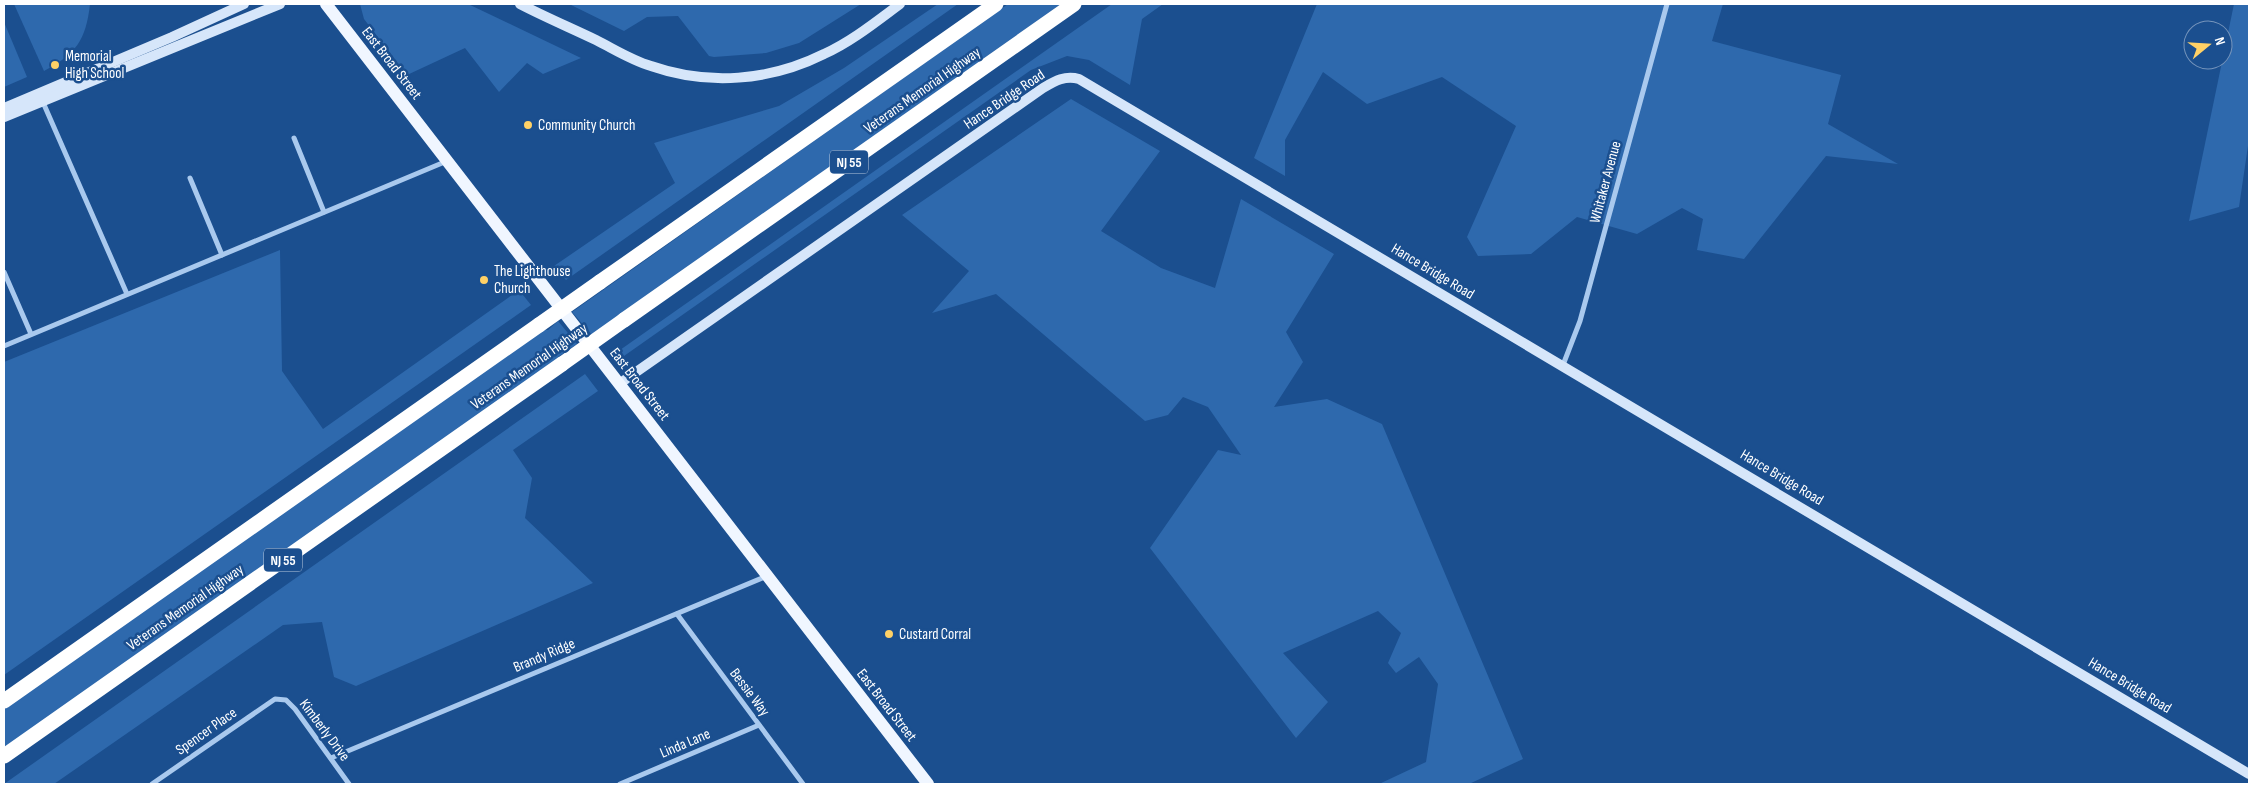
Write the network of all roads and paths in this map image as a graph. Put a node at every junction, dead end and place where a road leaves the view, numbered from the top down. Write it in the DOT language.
graph roads {
  1 [pos="244,4"];
  2 [pos="280,4"];
  3 [pos="326,4"];
  4 [pos="520,4"];
  5 [pos="900,4"];
  6 [pos="996,4"];
  7 [pos="1074,4"];
  8 [pos="1667,4"];
  9 [pos="41,97"];
  10 [pos="4,108"];
  11 [pos="4,117"];
  12 [pos="294,138"];
  13 [pos="447,161"];
  14 [pos="190,178"];
  15 [pos="324,212"];
  16 [pos="222,254"];
  17 [pos="4,272"];
  18 [pos="127,294"];
  19 [pos="31,334"];
  20 [pos="4,346"];
  21 [pos="1563,366"];
  22 [pos="620,384"];
  23 [pos="768,576"];
  24 [pos="677,614"];
  25 [pos="275,699"];
  26 [pos="4,701"];
  27 [pos="760,725"];
  28 [pos="4,756"];
  29 [pos="331,758"];
  30 [pos="2249,774"];
  31 [pos="152,784"];
  32 [pos="350,784"];
  33 [pos="620,784"];
  34 [pos="803,784"];
  35 [pos="928,784"];
  1 -- 9 [label="street"];
  2 -- 9 [label="street"];
  3 -- 13 [label="main road, East Broad Street"];
  4 -- 5 [label="street"];
  6 -- 26 [label="highway, Veterans Memorial Highway, bridge"];
  7 -- 28 [label="highway, Veterans Memorial Highway / NJ 55, bridge"];
  8 -- 21 [label="street, Whitaker Avenue"];
  9 -- 10 [label="street"];
  9 -- 11 [label="street"];
  9 -- 18 [label="street"];
  12 -- 15 [label="street"];
  13 -- 15 [label="street"];
  13 -- 22 [label="main road, East Broad Street"];
  14 -- 16 [label="street"];
  15 -- 16 [label="street"];
  16 -- 18 [label="street"];
  17 -- 19 [label="street"];
  18 -- 19 [label="street"];
  19 -- 20 [label="street"];
  21 -- 22 [label="street, Hance Bridge Road"];
  21 -- 30 [label="street, Hance Bridge Road"];
  22 -- 23 [label="main road, East Broad Street"];
  23 -- 24 [label="street, Brandy Ridge"];
  23 -- 35 [label="main road, East Broad Street"];
  24 -- 27 [label="street, Bessie Way"];
  24 -- 29 [label="street, Brandy Ridge"];
  25 -- 29 [label="street, Kimberly Drive"];
  25 -- 31 [label="street, Spencer Place"];
  27 -- 33 [label="street, Linda Lane"];
  27 -- 34 [label="street, Bessie Way"];
  29 -- 32 [label="street, Kimberly Drive"];
}
